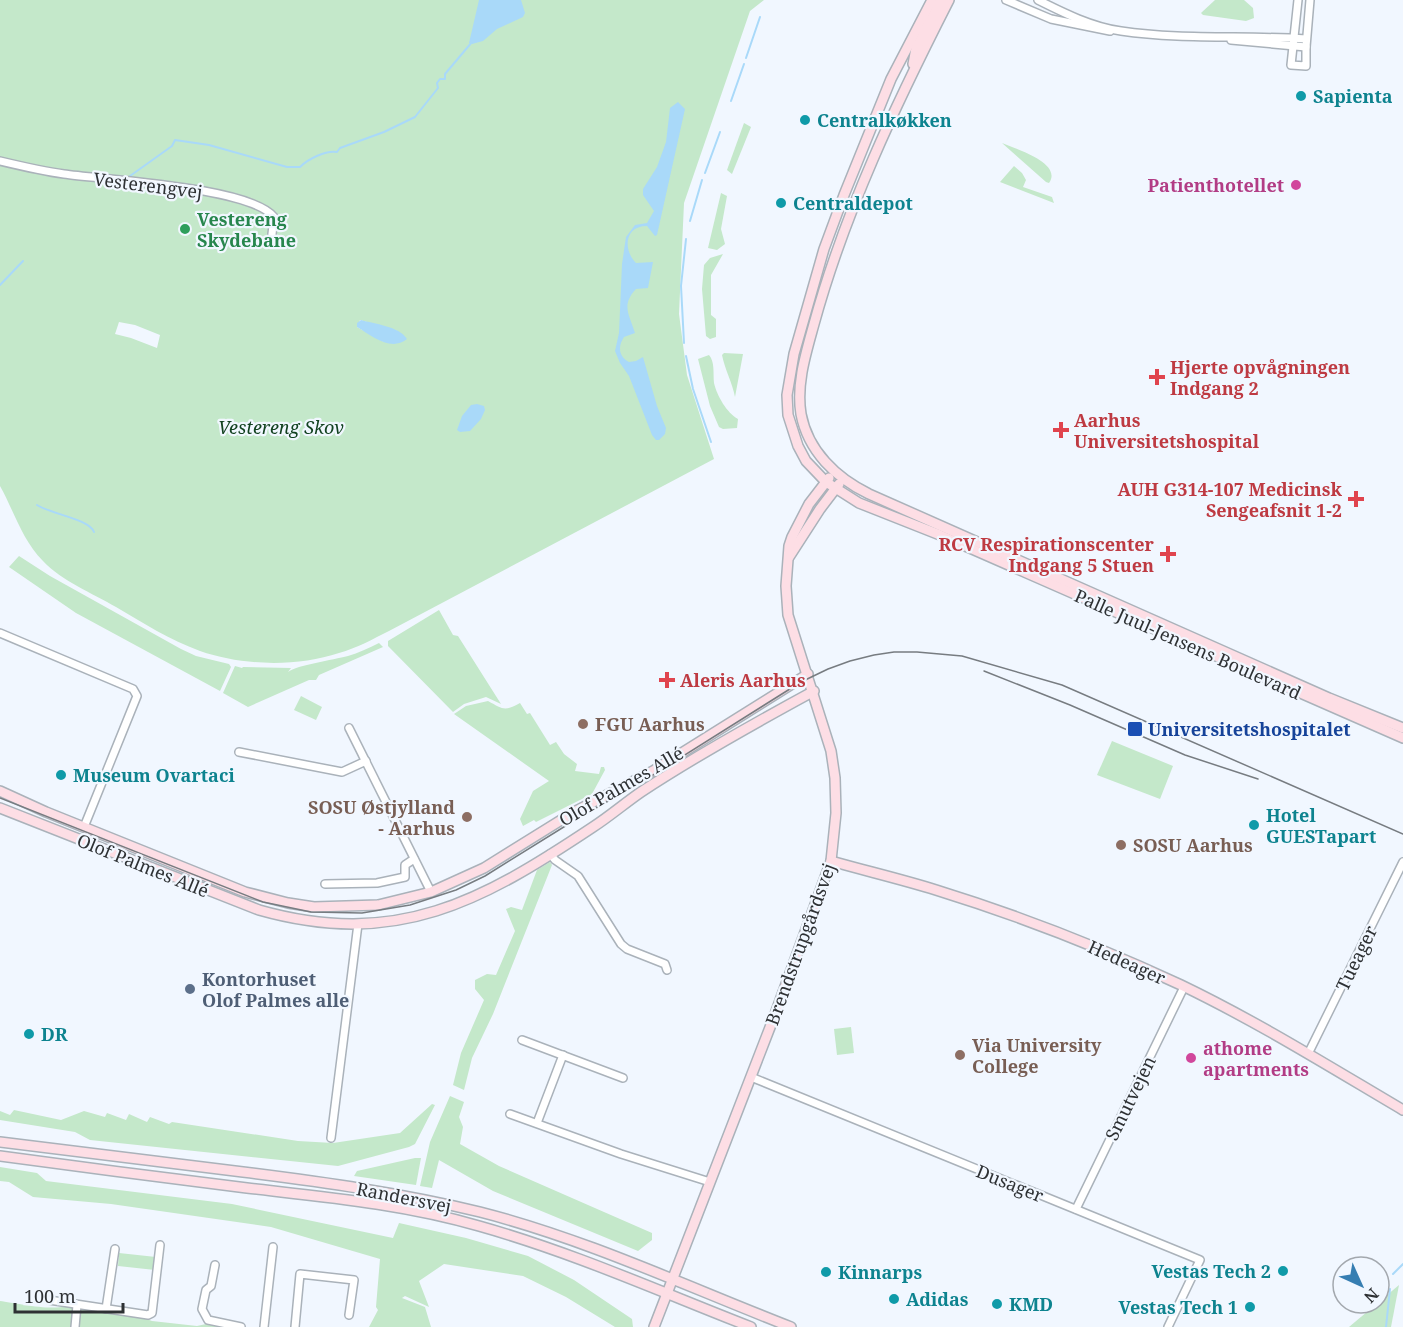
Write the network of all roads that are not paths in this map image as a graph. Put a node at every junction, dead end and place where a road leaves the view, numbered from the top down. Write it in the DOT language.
graph roads {
  1 [pos="932,0"];
  2 [pos="941,0"];
  3 [pos="949,0"];
  4 [pos="956,0"];
  5 [pos="1006,0"];
  6 [pos="1038,0"];
  7 [pos="1310,0"];
  8 [pos="1298,1"];
  9 [pos="1119,31"];
  10 [pos="927,42"];
  11 [pos="1293,42"];
  12 [pos="1306,43"];
  13 [pos="910,78"];
  14 [pos="0,161"];
  15 [pos="272,234"];
  16 [pos="834,484"];
  17 [pos="788,559"];
  18 [pos="0,633"];
  19 [pos="808,674"];
  20 [pos="814,692"];
  21 [pos="349,728"];
  22 [pos="1403,728"];
  23 [pos="1403,738"];
  24 [pos="239,752"];
  25 [pos="366,761"];
  26 [pos="0,791"];
  27 [pos="0,808"];
  28 [pos="84,827"];
  29 [pos="550,854"];
  30 [pos="414,859"];
  31 [pos="831,861"];
  32 [pos="1403,862"];
  33 [pos="325,884"];
  34 [pos="431,892"];
  35 [pos="358,924"];
  36 [pos="666,970"];
  37 [pos="1184,987"];
  38 [pos="522,1041"];
  39 [pos="1308,1054"];
  40 [pos="563,1055"];
  41 [pos="751,1077"];
  42 [pos="623,1078"];
  43 [pos="1403,1110"];
  44 [pos="510,1113"];
  45 [pos="537,1123"];
  46 [pos="331,1138"];
  47 [pos="0,1142"];
  48 [pos="0,1156"];
  49 [pos="710,1182"];
  50 [pos="1076,1209"];
  51 [pos="160,1245"];
  52 [pos="273,1247"];
  53 [pos="115,1248"];
  54 [pos="215,1265"];
  55 [pos="673,1280"];
  56 [pos="667,1294"];
  57 [pos="49,1300"];
  58 [pos="77,1305"];
  59 [pos="106,1309"];
  60 [pos="349,1315"];
  61 [pos="75,1327"];
  62 [pos="241,1327"];
  63 [pos="264,1327"];
  64 [pos="295,1327"];
  65 [pos="654,1327"];
  66 [pos="751,1327"];
  67 [pos="790,1327"];
  68 [pos="1168,1327"];
  1 -- 16 [label="street, Palle Juul-Jensens Boulevard"];
  2 -- 13 [label="street"];
  3 -- 10 [label="street"];
  4 -- 10 [label="street"];
  5 -- 9 [label="street"];
  6 -- 9 [label="street"];
  7 -- 12 [label="street"];
  8 -- 11 [label="street"];
  9 -- 11 [label="street"];
  10 -- 13 [label="street"];
  11 -- 12 [label="street"];
  11 -- 12 [label="street"];
  13 -- 16 [label="street"];
  14 -- 15 [label="street, Vesterengvej"];
  16 -- 17 [label="street, Brendstrupgårdsvej"];
  16 -- 17 [label="street, Brendstrupgårdsvej"];
  16 -- 22 [label="street, Palle Juul-Jensens Boulevard"];
  16 -- 23 [label="street, Palle Juul-Jensens Boulevard"];
  17 -- 19 [label="street, Brendstrupgårdsvej"];
  18 -- 28 [label="street, Olof Palmes Allé"];
  19 -- 20 [label="street, Brendstrupgårdsvej"];
  19 -- 34 [label="street, Olof Palmes Allé"];
  20 -- 29 [label="street, Olof Palmes Allé"];
  20 -- 31 [label="street, Brendstrupgårdsvej"];
  21 -- 25 [label="street"];
  24 -- 25 [label="street"];
  25 -- 30 [label="street"];
  26 -- 28 [label="street, Olof Palmes Allé"];
  27 -- 35 [label="street, Olof Palmes Allé"];
  28 -- 34 [label="street, Olof Palmes Allé"];
  29 -- 35 [label="street, Olof Palmes Allé"];
  29 -- 36 [label="street"];
  30 -- 33 [label="street"];
  30 -- 34 [label="street"];
  31 -- 37 [label="street, Hedeager"];
  31 -- 41 [label="street, Brendstrupgårdsvej"];
  32 -- 39 [label="street, Tueager"];
  35 -- 46 [label="street"];
  37 -- 39 [label="street, Hedeager"];
  37 -- 50 [label="street, Smutvejen"];
  38 -- 40 [label="street"];
  39 -- 43 [label="street, Hedeager"];
  40 -- 42 [label="street"];
  40 -- 45 [label="street"];
  41 -- 49 [label="street, Brendstrupgårdsvej"];
  41 -- 50 [label="street, Dusager"];
  44 -- 45 [label="street"];
  45 -- 49 [label="street"];
  47 -- 55 [label="street, Randersvej"];
  48 -- 56 [label="street, Randersvej"];
  49 -- 55 [label="street, Brendstrupgårdsvej"];
  50 -- 68 [label="street, Dusager"];
  51 -- 59 [label="street"];
  52 -- 63 [label="street"];
  53 -- 59 [label="street"];
  54 -- 62 [label="street"];
  55 -- 56 [label="street, Brendstrupgårdsvej"];
  55 -- 67 [label="street, Randersvej"];
  56 -- 65 [label="street, Brendstrupgårdsvej"];
  56 -- 66 [label="street, Randersvej"];
  57 -- 58 [label="street"];
  58 -- 59 [label="street"];
  58 -- 61 [label="street"];
  60 -- 64 [label="street"];
}
